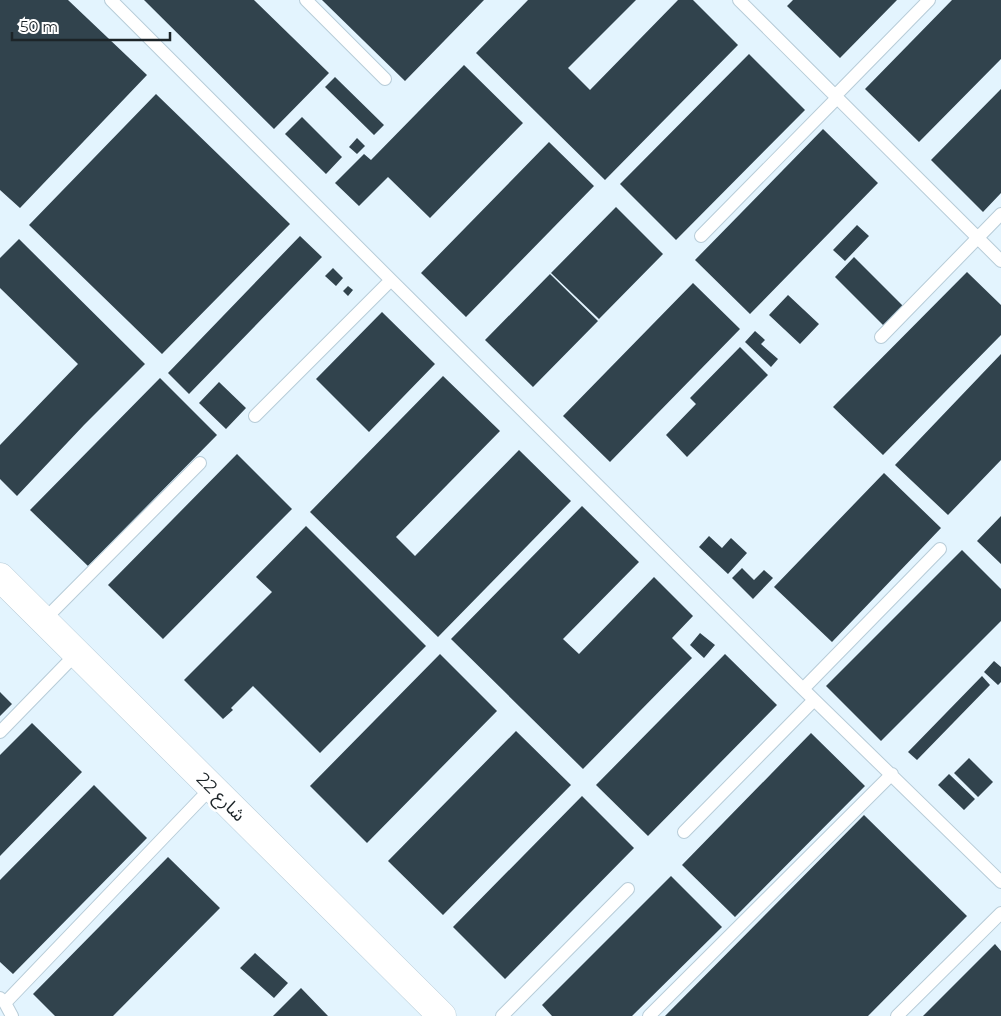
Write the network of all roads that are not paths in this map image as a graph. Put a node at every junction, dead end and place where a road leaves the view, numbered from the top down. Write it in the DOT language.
graph roads {
  1 [pos="111,0"];
  2 [pos="306,0"];
  3 [pos="739,0"];
  4 [pos="929,0"];
  5 [pos="386,79"];
  6 [pos="836,97"];
  7 [pos="1001,214"];
  8 [pos="701,236"];
  9 [pos="978,238"];
  10 [pos="1001,261"];
  11 [pos="391,280"];
  12 [pos="881,337"];
  13 [pos="255,416"];
  14 [pos="200,463"];
  15 [pos="940,549"];
  16 [pos="0,577"];
  17 [pos="44,620"];
  18 [pos="77,653"];
  19 [pos="803,689"];
  20 [pos="814,700"];
  21 [pos="0,732"];
  22 [pos="892,774"];
  23 [pos="212,787"];
  24 [pos="684,832"];
  25 [pos="1001,882"];
  26 [pos="628,889"];
  27 [pos="1001,913"];
  28 [pos="2,1000"];
  29 [pos="12,1016"];
  30 [pos="442,1016"];
  31 [pos="502,1016"];
  32 [pos="650,1016"];
  33 [pos="897,1016"];
  1 -- 11 [label="lane"];
  2 -- 5 [label="lane"];
  3 -- 6 [label="lane"];
  4 -- 6 [label="lane"];
  6 -- 8 [label="lane"];
  6 -- 9 [label="lane"];
  7 -- 9 [label="lane"];
  9 -- 10 [label="lane"];
  9 -- 12 [label="lane"];
  11 -- 13 [label="lane"];
  11 -- 19 [label="lane"];
  14 -- 17 [label="lane"];
  15 -- 19 [label="lane"];
  16 -- 17 [label="street, شارع 22"];
  17 -- 18 [label="street, شارع 22"];
  18 -- 21 [label="lane"];
  18 -- 23 [label="street, شارع 22"];
  19 -- 20 [label="lane"];
  20 -- 22 [label="lane"];
  20 -- 24 [label="lane"];
  22 -- 25 [label="lane"];
  22 -- 32 [label="lane"];
  23 -- 28 [label="lane"];
  23 -- 30 [label="street, شارع 22"];
  26 -- 31 [label="lane"];
  27 -- 33 [label="lane"];
  28 -- 29 [label="lane"];
}
